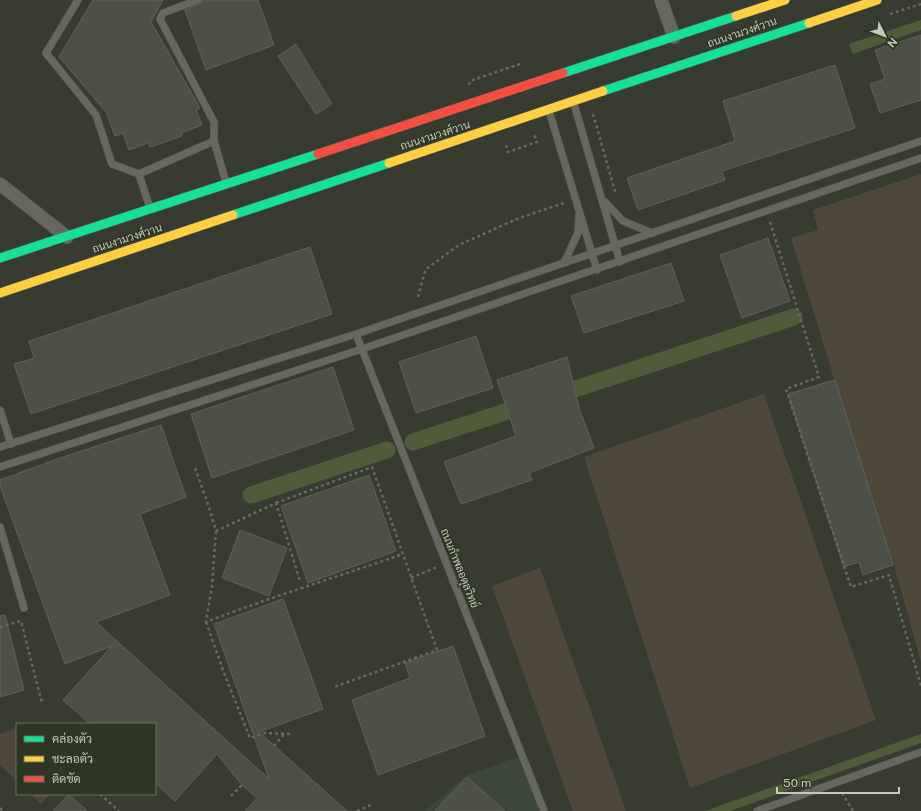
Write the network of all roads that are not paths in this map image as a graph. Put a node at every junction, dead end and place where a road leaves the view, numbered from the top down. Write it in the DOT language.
graph roads {
  1 [pos="78,0"];
  2 [pos="198,0"];
  3 [pos="661,0"];
  4 [pos="785,0"];
  5 [pos="877,0"];
  6 [pos="882,0"];
  7 [pos="866,4"];
  8 [pos="674,37"];
  9 [pos="574,101"];
  10 [pos="548,110"];
  11 [pos="214,141"];
  12 [pos="921,141"];
  13 [pos="921,158"];
  14 [pos="139,174"];
  15 [pos="0,184"];
  16 [pos="227,184"];
  17 [pos="602,198"];
  18 [pos="150,209"];
  19 [pos="580,212"];
  20 [pos="652,233"];
  21 [pos="67,237"];
  22 [pos="615,245"];
  23 [pos="592,253"];
  24 [pos="0,258"];
  25 [pos="620,262"];
  26 [pos="564,263"];
  27 [pos="597,270"];
  28 [pos="0,293"];
  29 [pos="356,334"];
  30 [pos="362,349"];
  31 [pos="0,410"];
  32 [pos="11,444"];
  33 [pos="0,447"];
  34 [pos="0,467"];
  35 [pos="0,527"];
  36 [pos="24,608"];
  37 [pos="921,752"];
  38 [pos="544,811"];
  39 [pos="757,811"];
  1 -- 14 [label="lane"];
  2 -- 11 [label="lane"];
  3 -- 8 [label="street"];
  4 -- 8 [label="main road, ถนนงามวงศ์วาน"];
  5 -- 7 [label="main road, ถนนงามวงศ์วาน"];
  6 -- 7 [label="main road"];
  7 -- 9 [label="main road, ถนนงามวงศ์วาน"];
  8 -- 16 [label="main road, ถนนงามวงศ์วาน"];
  9 -- 10 [label="main road, ถนนงามวงศ์วาน"];
  9 -- 17 [label="lane"];
  10 -- 19 [label="lane"];
  10 -- 28 [label="main road, ถนนงามวงศ์วาน"];
  11 -- 14 [label="lane"];
  11 -- 16 [label="lane"];
  12 -- 20 [label="lane"];
  13 -- 25 [label="lane"];
  14 -- 18 [label="lane"];
  15 -- 21 [label="street"];
  16 -- 18 [label="main road, ถนนงามวงศ์วาน"];
  17 -- 20 [label="lane"];
  17 -- 22 [label="lane"];
  18 -- 21 [label="main road, ถนนงามวงศ์วาน"];
  19 -- 23 [label="lane"];
  19 -- 26 [label="lane"];
  20 -- 22 [label="lane"];
  21 -- 24 [label="main road, ถนนงามวงศ์วาน"];
  22 -- 23 [label="lane"];
  22 -- 25 [label="lane"];
  23 -- 26 [label="lane"];
  23 -- 27 [label="lane"];
  25 -- 27 [label="lane"];
  26 -- 29 [label="lane"];
  27 -- 30 [label="lane"];
  29 -- 30 [label="lane, ถนนกำพลอดุลวิทย์"];
  29 -- 32 [label="lane"];
  30 -- 34 [label="lane"];
  30 -- 38 [label="lane, ถนนกำพลอดุลวิทย์"];
  31 -- 32 [label="lane"];
  32 -- 33 [label="lane"];
  35 -- 36 [label="lane"];
  37 -- 39 [label="lane"];
}
